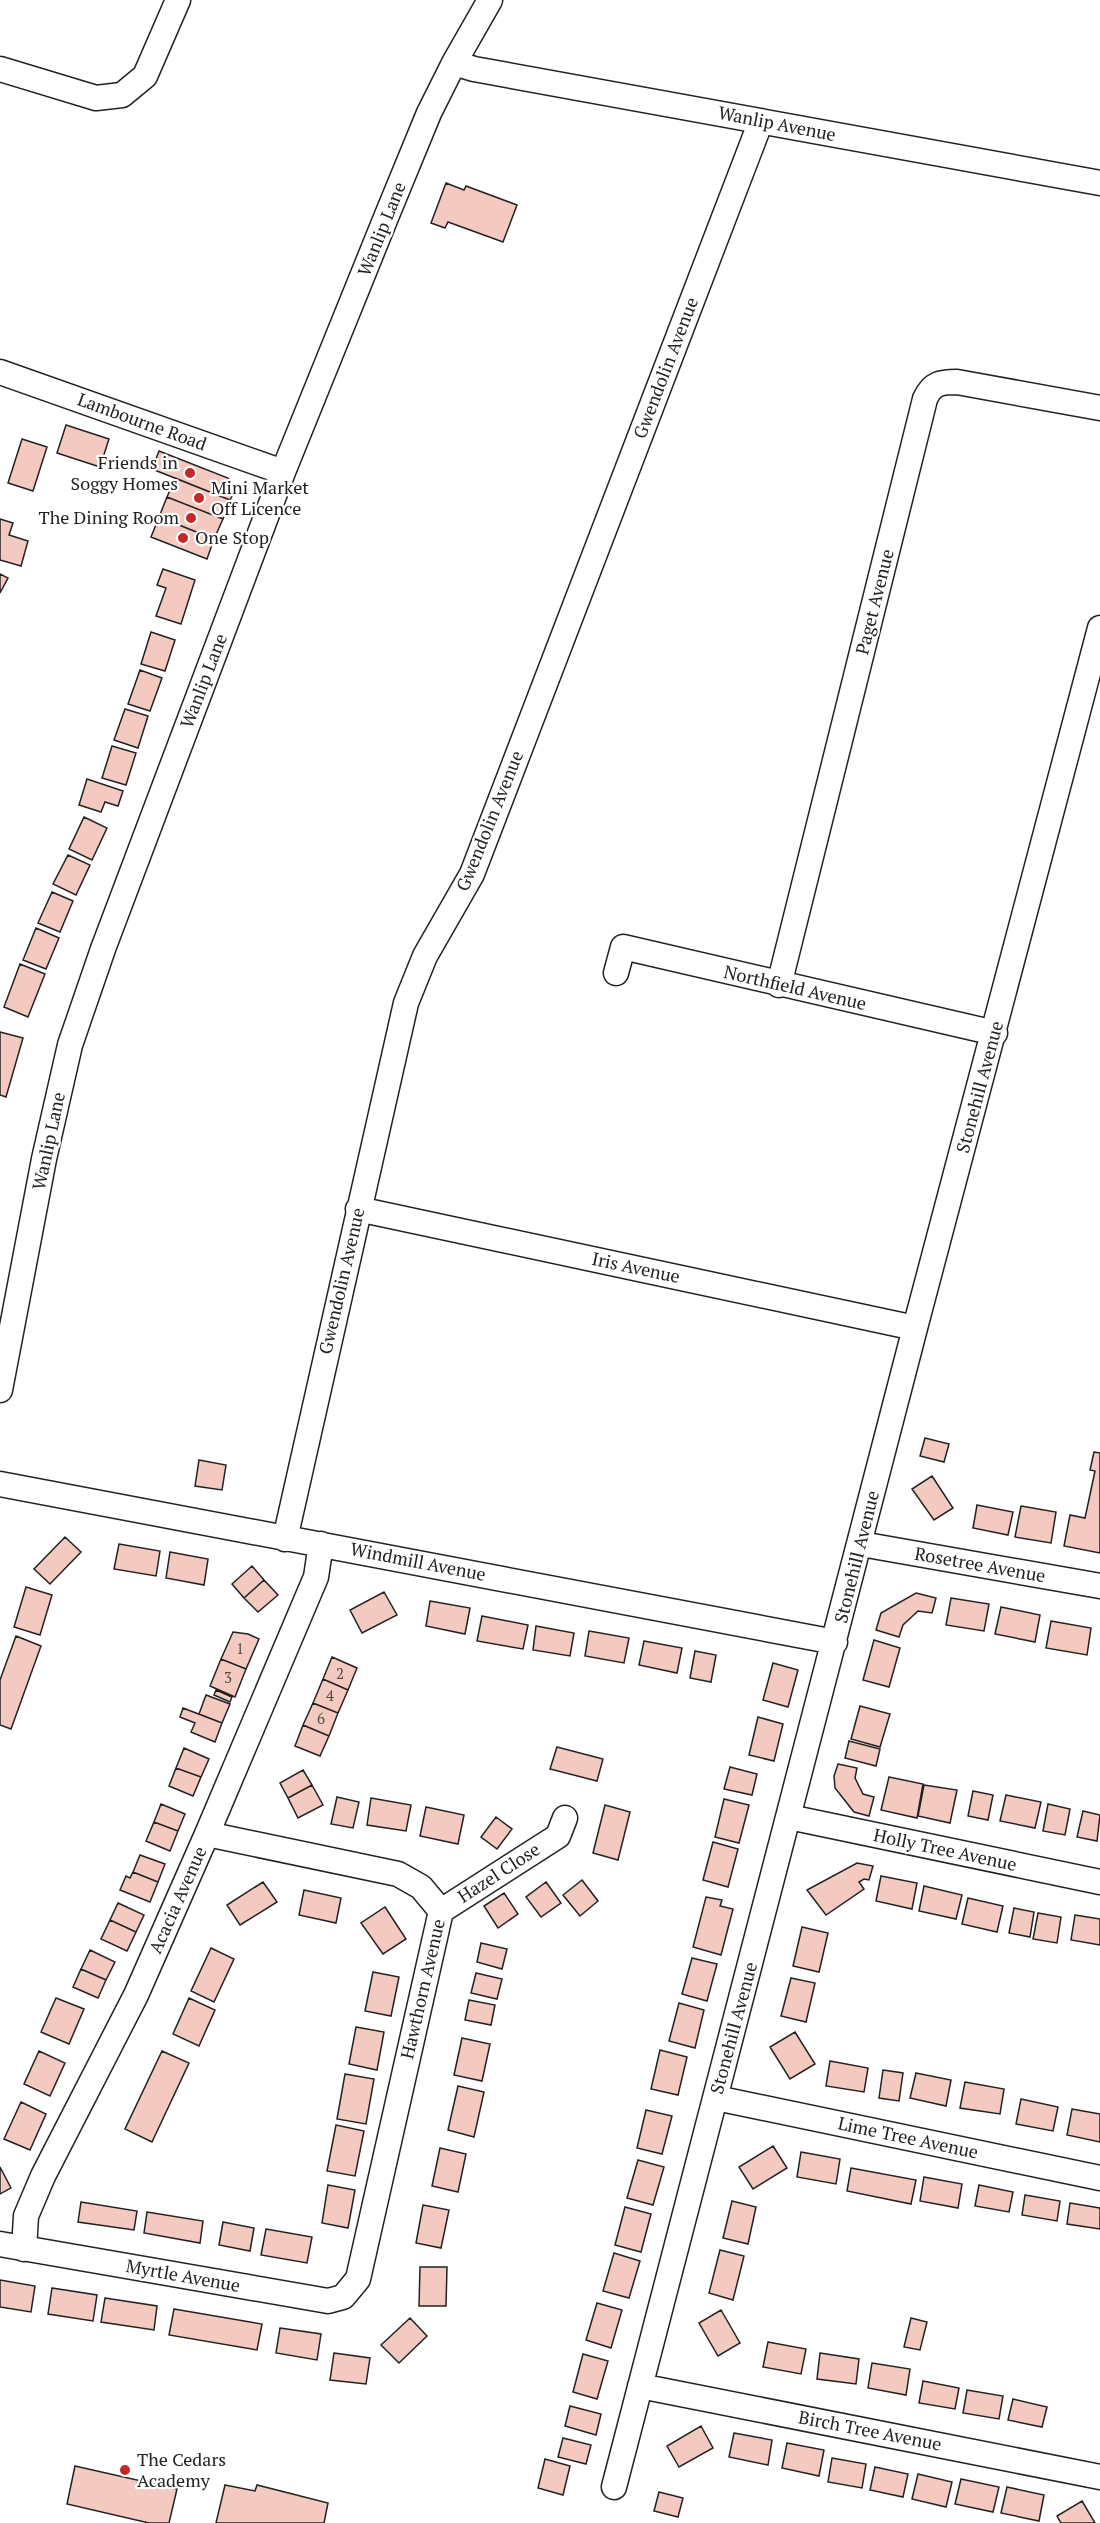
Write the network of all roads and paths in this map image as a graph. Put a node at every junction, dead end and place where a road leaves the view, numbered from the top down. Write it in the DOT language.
graph roads {
  1 [pos="178,0"];
  2 [pos="490,0"];
  3 [pos="454,63"];
  4 [pos="0,69"];
  5 [pos="761,121"];
  6 [pos="1100,183"];
  7 [pos="2,379"];
  8 [pos="1100,408"];
  9 [pos="283,472"];
  10 [pos="1100,628"];
  11 [pos="616,973"];
  12 [pos="779,985"];
  13 [pos="995,1033"];
  14 [pos="358,1209"];
  15 [pos="915,1328"];
  16 [pos="0,1390"];
  17 [pos="0,1484"];
  18 [pos="285,1539"];
  19 [pos="321,1544"];
  20 [pos="861,1544"];
  21 [pos="1100,1586"];
  22 [pos="835,1642"];
  23 [pos="789,1817"];
  24 [pos="207,1834"];
  25 [pos="560,1836"];
  26 [pos="1100,1882"];
  27 [pos="441,1911"];
  28 [pos="716,2098"];
  29 [pos="1100,2178"];
  30 [pos="0,2244"];
  31 [pos="24,2249"];
  32 [pos="358,2279"];
  33 [pos="640,2386"];
  34 [pos="1100,2477"];
  35 [pos="614,2487"];
  1 -- 4 [label="street"];
  2 -- 3 [label="street, Wanlip Lane"];
  3 -- 5 [label="street, Wanlip Avenue"];
  3 -- 9 [label="street, Wanlip Lane"];
  5 -- 6 [label="street, Wanlip Avenue"];
  5 -- 14 [label="street, Gwendolin Avenue"];
  7 -- 9 [label="street, Lambourne Road"];
  8 -- 12 [label="street, Paget Avenue"];
  9 -- 16 [label="street, Wanlip Lane"];
  10 -- 13 [label="street, Stonehill Avenue"];
  11 -- 12 [label="street, Northfield Avenue"];
  12 -- 13 [label="street, Northfield Avenue"];
  13 -- 15 [label="street, Stonehill Avenue"];
  14 -- 15 [label="street, Iris Avenue"];
  14 -- 18 [label="street, Gwendolin Avenue"];
  15 -- 20 [label="street, Stonehill Avenue"];
  17 -- 18 [label="street, Windmill Avenue"];
  18 -- 19 [label="street, Windmill Avenue"];
  19 -- 22 [label="street, Windmill Avenue"];
  19 -- 24 [label="street, Acacia Avenue"];
  20 -- 21 [label="street, Rosetree Avenue"];
  20 -- 22 [label="street, Stonehill Avenue"];
  22 -- 23 [label="street, Stonehill Avenue"];
  23 -- 26 [label="street, Holly Tree Avenue"];
  23 -- 28 [label="street, Stonehill Avenue"];
  24 -- 27 [label="street, Hawthorn Avenue"];
  24 -- 31 [label="street, Acacia Avenue"];
  25 -- 27 [label="street, Hazel Close"];
  27 -- 32 [label="street, Hawthorn Avenue"];
  28 -- 29 [label="street, Lime Tree Avenue"];
  28 -- 33 [label="street, Stonehill Avenue"];
  30 -- 31 [label="street, Myrtle Avenue"];
  31 -- 32 [label="street, Myrtle Avenue"];
  33 -- 34 [label="street, Birch Tree Avenue"];
  33 -- 35 [label="street, Stonehill Avenue"];
}
